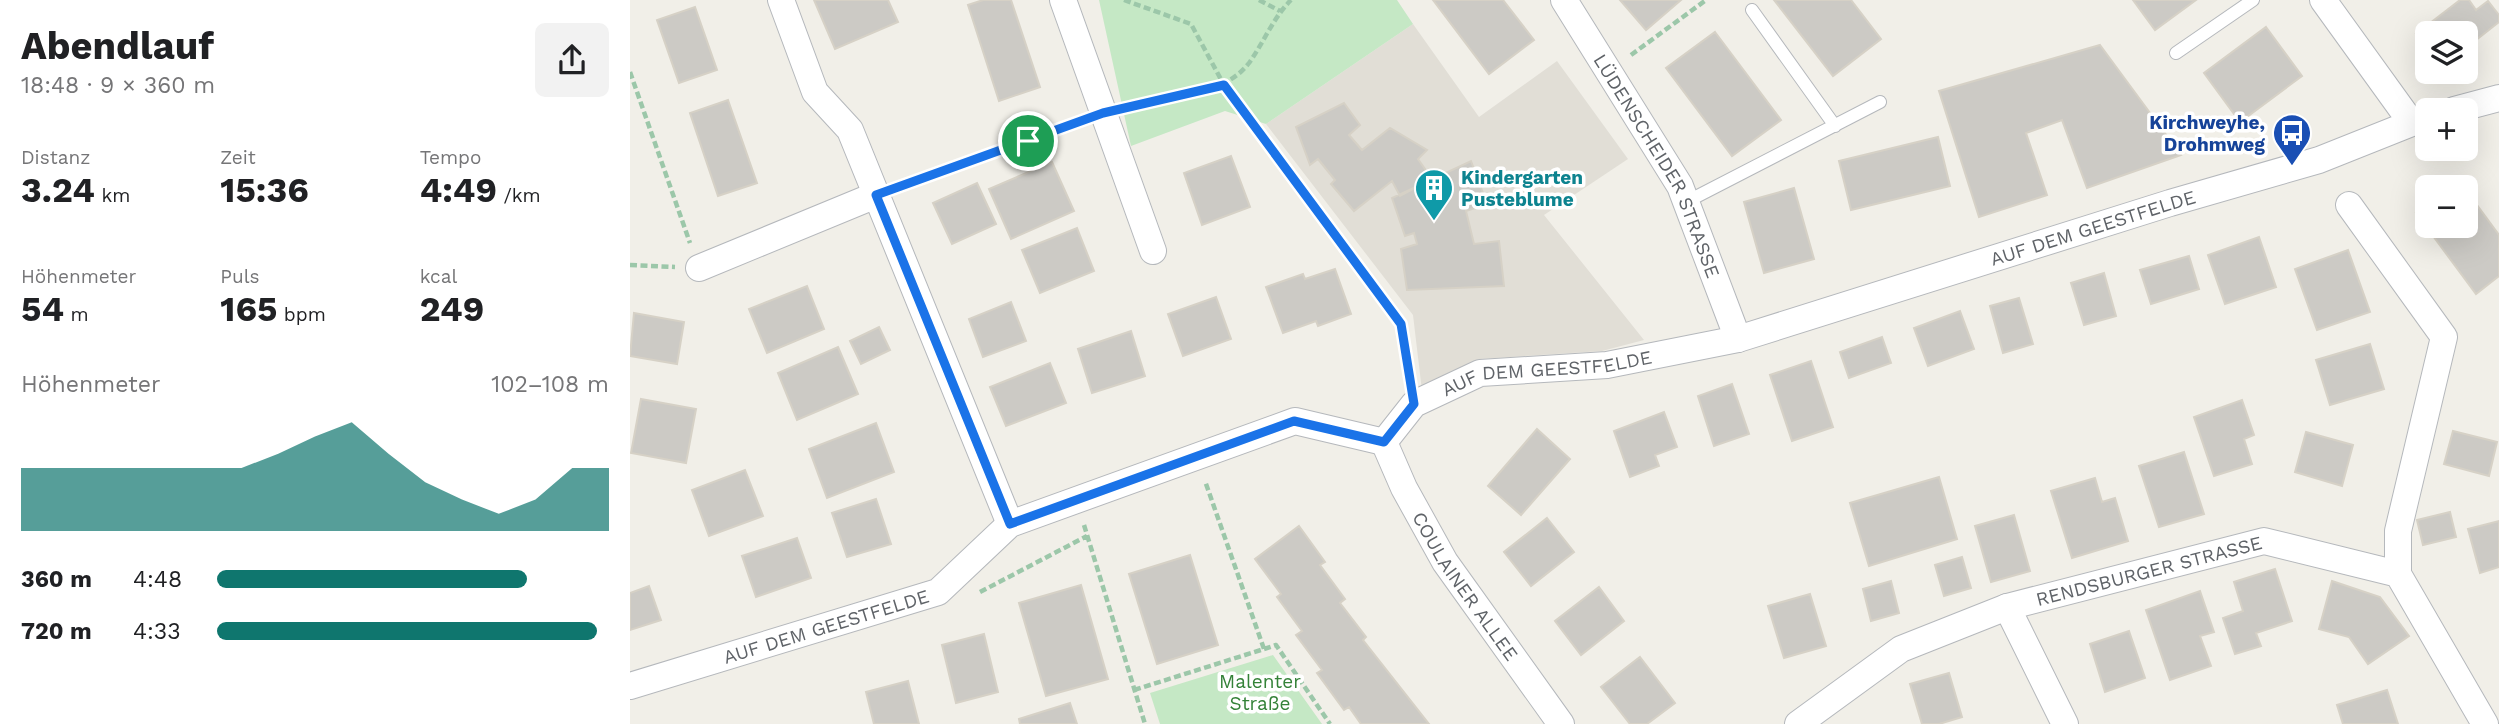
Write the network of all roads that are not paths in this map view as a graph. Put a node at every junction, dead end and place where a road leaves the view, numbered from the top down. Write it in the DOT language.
graph roads {
  1 [pos="781,0"];
  2 [pos="1063,0"];
  3 [pos="1564,0"];
  4 [pos="2253,0"];
  5 [pos="2323,0"];
  6 [pos="1752,10"];
  7 [pos="2176,53"];
  8 [pos="2499,98"];
  9 [pos="1880,102"];
  10 [pos="2478,104"];
  11 [pos="2415,115"];
  12 [pos="2415,122"];
  13 [pos="1835,125"];
  14 [pos="876,195"];
  15 [pos="1686,202"];
  16 [pos="2349,205"];
  17 [pos="1153,251"];
  18 [pos="699,268"];
  19 [pos="1738,339"];
  20 [pos="1384,442"];
  21 [pos="1010,524"];
  22 [pos="2398,574"];
  23 [pos="2007,607"];
  24 [pos="630,686"];
  25 [pos="1561,724"];
  26 [pos="1798,724"];
  27 [pos="2065,724"];
  28 [pos="2486,724"];
  1 -- 14 [label="street"];
  2 -- 17 [label="street"];
  3 -- 15 [label="street, LÜDENSCHEIDER STRASSE"];
  4 -- 7 [label="lane"];
  5 -- 11 [label="street"];
  6 -- 13 [label="lane"];
  8 -- 10 [label="street"];
  9 -- 13 [label="lane"];
  12 -- 19 [label="street, AUF DEM GEESTFELDE"];
  13 -- 15 [label="lane"];
  14 -- 18 [label="street"];
  14 -- 21 [label="street"];
  15 -- 19 [label="street, LÜDENSCHEIDER STRASSE"];
  16 -- 22 [label="street"];
  19 -- 20 [label="street, AUF DEM GEESTFELDE"];
  20 -- 21 [label="street, AUF DEM GEESTFELDE"];
  20 -- 25 [label="street, COULAINER ALLEE"];
  21 -- 24 [label="street, AUF DEM GEESTFELDE"];
  22 -- 23 [label="street, RENDSBURGER STRASSE"];
  22 -- 28 [label="street"];
  23 -- 26 [label="street, RENDSBURGER STRASSE"];
  23 -- 27 [label="street"];
}
